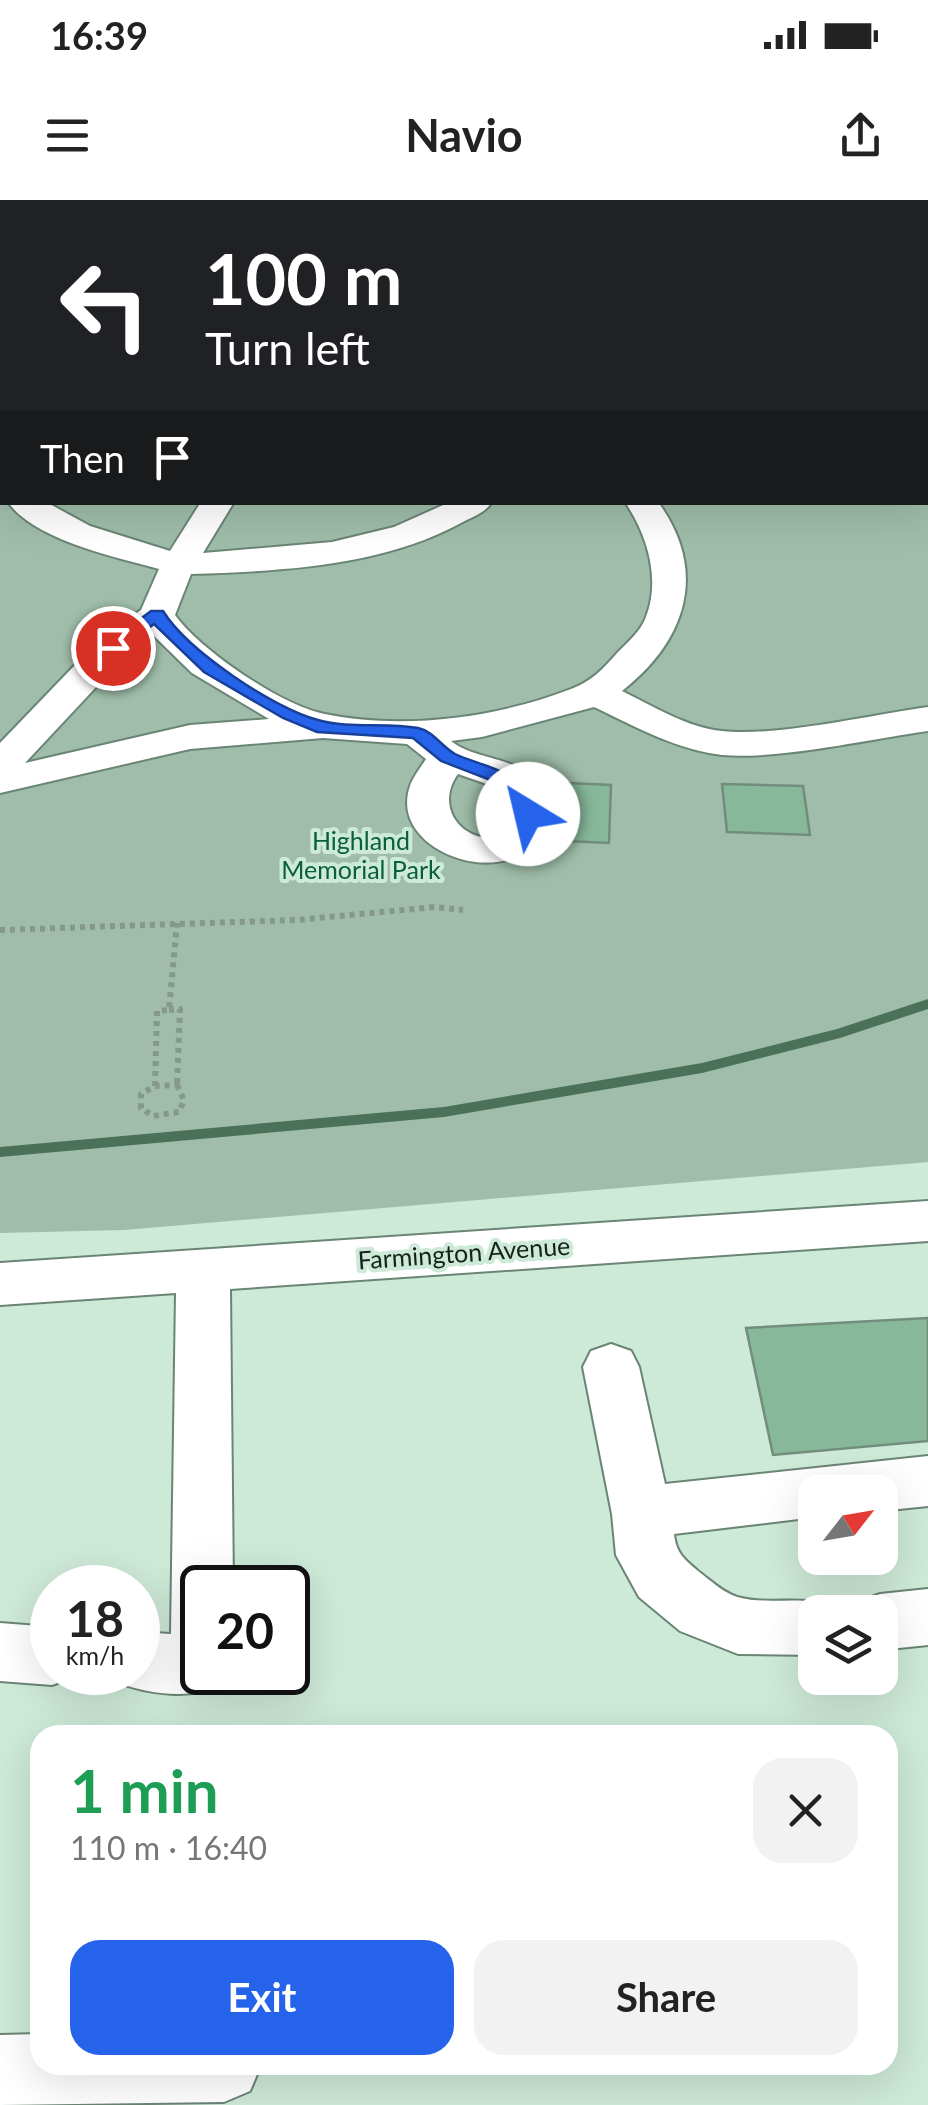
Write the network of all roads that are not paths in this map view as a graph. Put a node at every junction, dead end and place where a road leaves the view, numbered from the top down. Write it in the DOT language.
graph roads {
  1 [pos="28,505"];
  2 [pos="216,505"];
  3 [pos="471,505"];
  4 [pos="643,505"];
  5 [pos="179,564"];
  6 [pos="157,614"];
  7 [pos="595,693"];
  8 [pos="928,720"];
  9 [pos="317,726"];
  10 [pos="0,766"];
  11 [pos="0,781"];
  12 [pos="928,1221"];
  13 [pos="203,1270"];
  14 [pos="0,1284"];
  15 [pos="611,1367"];
  16 [pos="928,1482"];
  17 [pos="642,1514"];
  18 [pos="928,1617"];
  19 [pos="898,1620"];
  20 [pos="798,1628"];
  21 [pos="0,1652"];
  22 [pos="30,1654"];
  23 [pos="160,1662"];
  24 [pos="30,2071"];
  25 [pos="0,2072"];
  1 -- 5 [label="street"];
  2 -- 5 [label="street"];
  3 -- 5 [label="street"];
  4 -- 7 [label="street"];
  5 -- 6 [label="street"];
  6 -- 9 [label="street"];
  6 -- 10 [label="street"];
  7 -- 8 [label="street"];
  7 -- 9 [label="street"];
  9 -- 11 [label="street"];
  12 -- 13 [label="street, Farmington Avenue"];
  13 -- 14 [label="street, Farmington Avenue"];
  13 -- 23 [label="street"];
  15 -- 17 [label="street"];
  16 -- 17 [label="street"];
  17 -- 20 [label="street"];
  18 -- 19 [label="street"];
  21 -- 22 [label="street"];
  24 -- 25 [label="street"];
}
